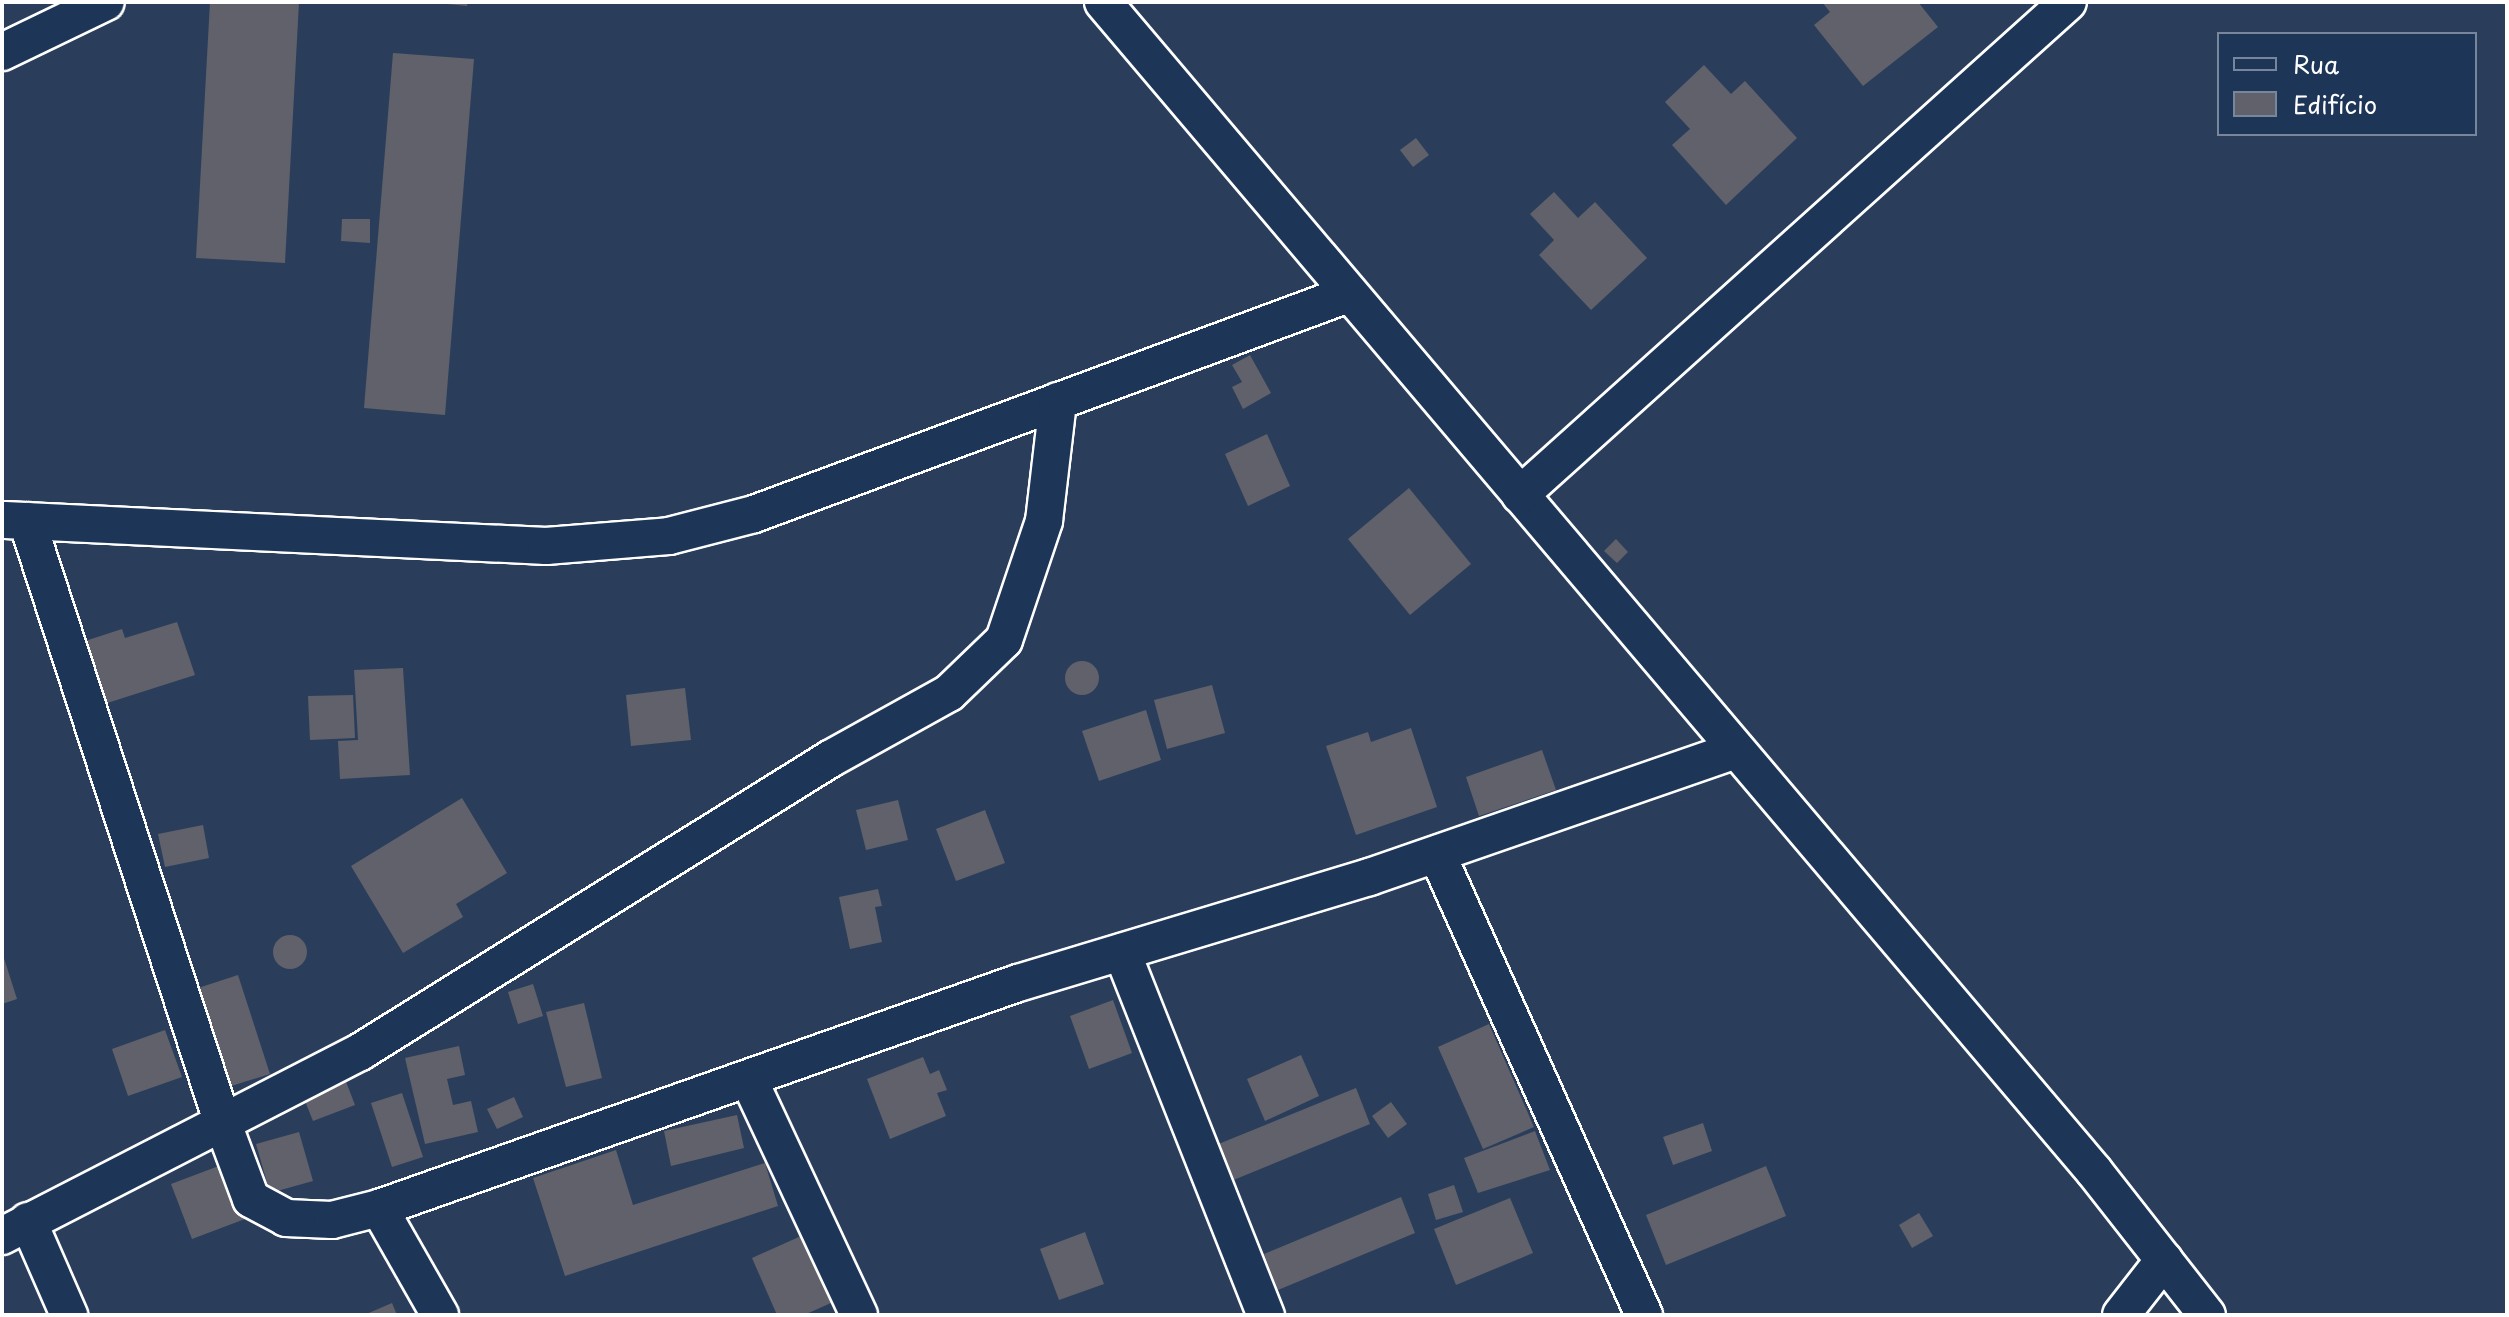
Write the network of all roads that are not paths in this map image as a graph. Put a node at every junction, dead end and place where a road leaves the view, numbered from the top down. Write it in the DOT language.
graph roads {
  1 [pos="106,2"];
  2 [pos="1103,2"];
  3 [pos="2068,2"];
  4 [pos="2,52"];
  5 [pos="1348,294"];
  6 [pos="1058,401"];
  7 [pos="1520,495"];
  8 [pos="14,521"];
  9 [pos="1736,750"];
  10 [pos="1437,854"];
  11 [pos="1122,952"];
  12 [pos="749,1080"];
  13 [pos="222,1121"];
  14 [pos="379,1208"];
  15 [pos="15,1228"];
  16 [pos="2164,1260"];
  17 [pos="69,1315"];
  18 [pos="440,1315"];
  19 [pos="859,1315"];
  20 [pos="1266,1315"];
  21 [pos="1644,1315"];
  22 [pos="2121,1315"];
  23 [pos="2207,1315"];
  1 -- 4 [label="street"];
  2 -- 5 [label="street"];
  3 -- 7 [label="street"];
  5 -- 6 [label="street"];
  5 -- 7 [label="street"];
  6 -- 8 [label="street"];
  6 -- 13 [label="street"];
  7 -- 9 [label="street"];
  8 -- 13 [label="street"];
  9 -- 10 [label="street"];
  9 -- 16 [label="street"];
  10 -- 11 [label="street"];
  10 -- 21 [label="street"];
  11 -- 12 [label="street"];
  11 -- 20 [label="street"];
  12 -- 14 [label="street"];
  12 -- 19 [label="street"];
  13 -- 14 [label="street"];
  13 -- 15 [label="street"];
  14 -- 18 [label="street"];
  15 -- 17 [label="street"];
  16 -- 22 [label="street"];
  16 -- 23 [label="street"];
}
